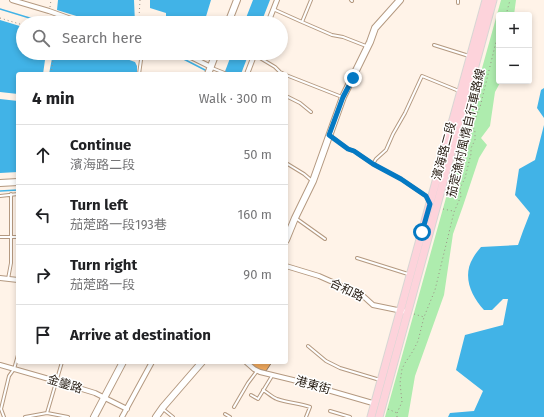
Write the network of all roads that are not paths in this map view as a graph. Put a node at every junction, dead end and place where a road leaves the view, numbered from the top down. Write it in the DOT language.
graph roads {
  1 [pos="12,0"];
  2 [pos="237,0"];
  3 [pos="277,0"];
  4 [pos="311,0"];
  5 [pos="400,0"];
  6 [pos="486,0"];
  7 [pos="493,0"];
  8 [pos="273,9"];
  9 [pos="63,16"];
  10 [pos="231,16"];
  11 [pos="270,16"];
  12 [pos="485,18"];
  13 [pos="302,22"];
  14 [pos="434,45"];
  15 [pos="368,47"];
  16 [pos="470,56"];
  17 [pos="141,60"];
  18 [pos="196,60"];
  19 [pos="213,60"];
  20 [pos="253,60"];
  21 [pos="264,60"];
  22 [pos="210,67"];
  23 [pos="140,72"];
  24 [pos="209,72"];
  25 [pos="223,72"];
  26 [pos="248,72"];
  27 [pos="280,72"];
  28 [pos="288,75"];
  29 [pos="465,94"];
  30 [pos="288,97"];
  31 [pos="343,97"];
  32 [pos="311,112"];
  33 [pos="329,135"];
  34 [pos="288,164"];
  35 [pos="373,164"];
  36 [pos="313,181"];
  37 [pos="16,182"];
  38 [pos="0,183"];
  39 [pos="11,194"];
  40 [pos="16,194"];
  41 [pos="0,196"];
  42 [pos="433,205"];
  43 [pos="295,218"];
  44 [pos="288,235"];
  45 [pos="0,237"];
  46 [pos="10,237"];
  47 [pos="16,237"];
  48 [pos="325,239"];
  49 [pos="357,258"];
  50 [pos="288,267"];
  51 [pos="410,275"];
  52 [pos="0,278"];
  53 [pos="8,279"];
  54 [pos="16,280"];
  55 [pos="404,311"];
  56 [pos="308,346"];
  57 [pos="16,362"];
  58 [pos="61,364"];
  59 [pos="122,364"];
  60 [pos="151,364"];
  61 [pos="200,364"];
  62 [pos="248,364"];
  63 [pos="0,365"];
  64 [pos="14,369"];
  65 [pos="257,371"];
  66 [pos="272,375"];
  67 [pos="381,380"];
  68 [pos="56,381"];
  69 [pos="263,390"];
  70 [pos="251,395"];
  71 [pos="104,398"];
  72 [pos="378,405"];
  73 [pos="234,407"];
  74 [pos="127,409"];
  75 [pos="162,409"];
  76 [pos="330,411"];
  77 [pos="47,413"];
  78 [pos="225,414"];
  79 [pos="4,417"];
  80 [pos="25,417"];
  81 [pos="68,417"];
  82 [pos="94,417"];
  83 [pos="122,417"];
  84 [pos="156,417"];
  85 [pos="173,417"];
  86 [pos="230,417"];
  87 [pos="306,417"];
  88 [pos="350,417"];
  89 [pos="371,417"];
  90 [pos="379,417"];
  1 -- 9 [label="street"];
  2 -- 10 [label="street"];
  3 -- 8 [label="street"];
  4 -- 13 [label="lane"];
  5 -- 15 [label="street"];
  6 -- 12 [label="main road, 濱海路二段"];
  7 -- 12 [label="main road, 濱海路二段"];
  8 -- 11 [label="street"];
  8 -- 13 [label="lane"];
  12 -- 16 [label="main road, 濱海路二段"];
  12 -- 29 [label="main road, 濱海路二段"];
  13 -- 15 [label="lane"];
  14 -- 16 [label="lane"];
  15 -- 31 [label="street"];
  16 -- 29 [label="main road, 濱海路二段"];
  17 -- 23 [label="lane"];
  18 -- 22 [label="street"];
  19 -- 22 [label="street"];
  20 -- 26 [label="street"];
  21 -- 27 [label="lane"];
  22 -- 24 [label="street"];
  22 -- 25 [label="lane"];
  28 -- 31 [label="lane"];
  29 -- 35 [label="lane"];
  29 -- 42 [label="main road, 濱海路二段"];
  30 -- 32 [label="lane"];
  31 -- 33 [label="street"];
  33 -- 35 [label="lane"];
  33 -- 36 [label="street"];
  34 -- 36 [label="lane"];
  35 -- 42 [label="lane"];
  36 -- 43 [label="street"];
  37 -- 38 [label="street"];
  39 -- 40 [label="lane"];
  39 -- 41 [label="lane"];
  39 -- 46 [label="lane"];
  42 -- 51 [label="main road, 濱海路二段"];
  42 -- 55 [label="main road, 濱海路二段"];
  43 -- 44 [label="street"];
  43 -- 48 [label="lane"];
  45 -- 46 [label="lane"];
  46 -- 47 [label="lane"];
  46 -- 53 [label="lane"];
  49 -- 51 [label="lane"];
  50 -- 55 [label="street, 合和路"];
  51 -- 55 [label="main road, 濱海路二段"];
  52 -- 53 [label="street"];
  53 -- 54 [label="street"];
  55 -- 67 [label="main road, 濱海路二段"];
  55 -- 72 [label="main road, 濱海路二段"];
  56 -- 67 [label="lane"];
  57 -- 64 [label="lane"];
  58 -- 68 [label="lane"];
  59 -- 71 [label="street"];
  60 -- 74 [label="street"];
  61 -- 75 [label="street"];
  62 -- 65 [label="street, 港東街"];
  63 -- 64 [label="street, 金鑾路"];
  64 -- 68 [label="street, 金鑾路"];
  64 -- 79 [label="lane"];
  65 -- 66 [label="street, 港東街"];
  65 -- 73 [label="lane"];
  66 -- 69 [label="lane"];
  66 -- 72 [label="street, 港東街"];
  67 -- 72 [label="main road, 濱海路二段"];
  68 -- 71 [label="street, 金鑾路"];
  68 -- 77 [label="lane"];
  69 -- 70 [label="lane"];
  69 -- 87 [label="lane"];
  71 -- 74 [label="street, 金鑾路"];
  71 -- 82 [label="street"];
  72 -- 89 [label="main road, 濱海路二段"];
  72 -- 90 [label="main road, 濱海路二段"];
  74 -- 83 [label="street"];
  75 -- 84 [label="street"];
  75 -- 85 [label="lane"];
  76 -- 88 [label="lane"];
  77 -- 80 [label="lane"];
  77 -- 81 [label="lane"];
  78 -- 86 [label="lane"];
}
